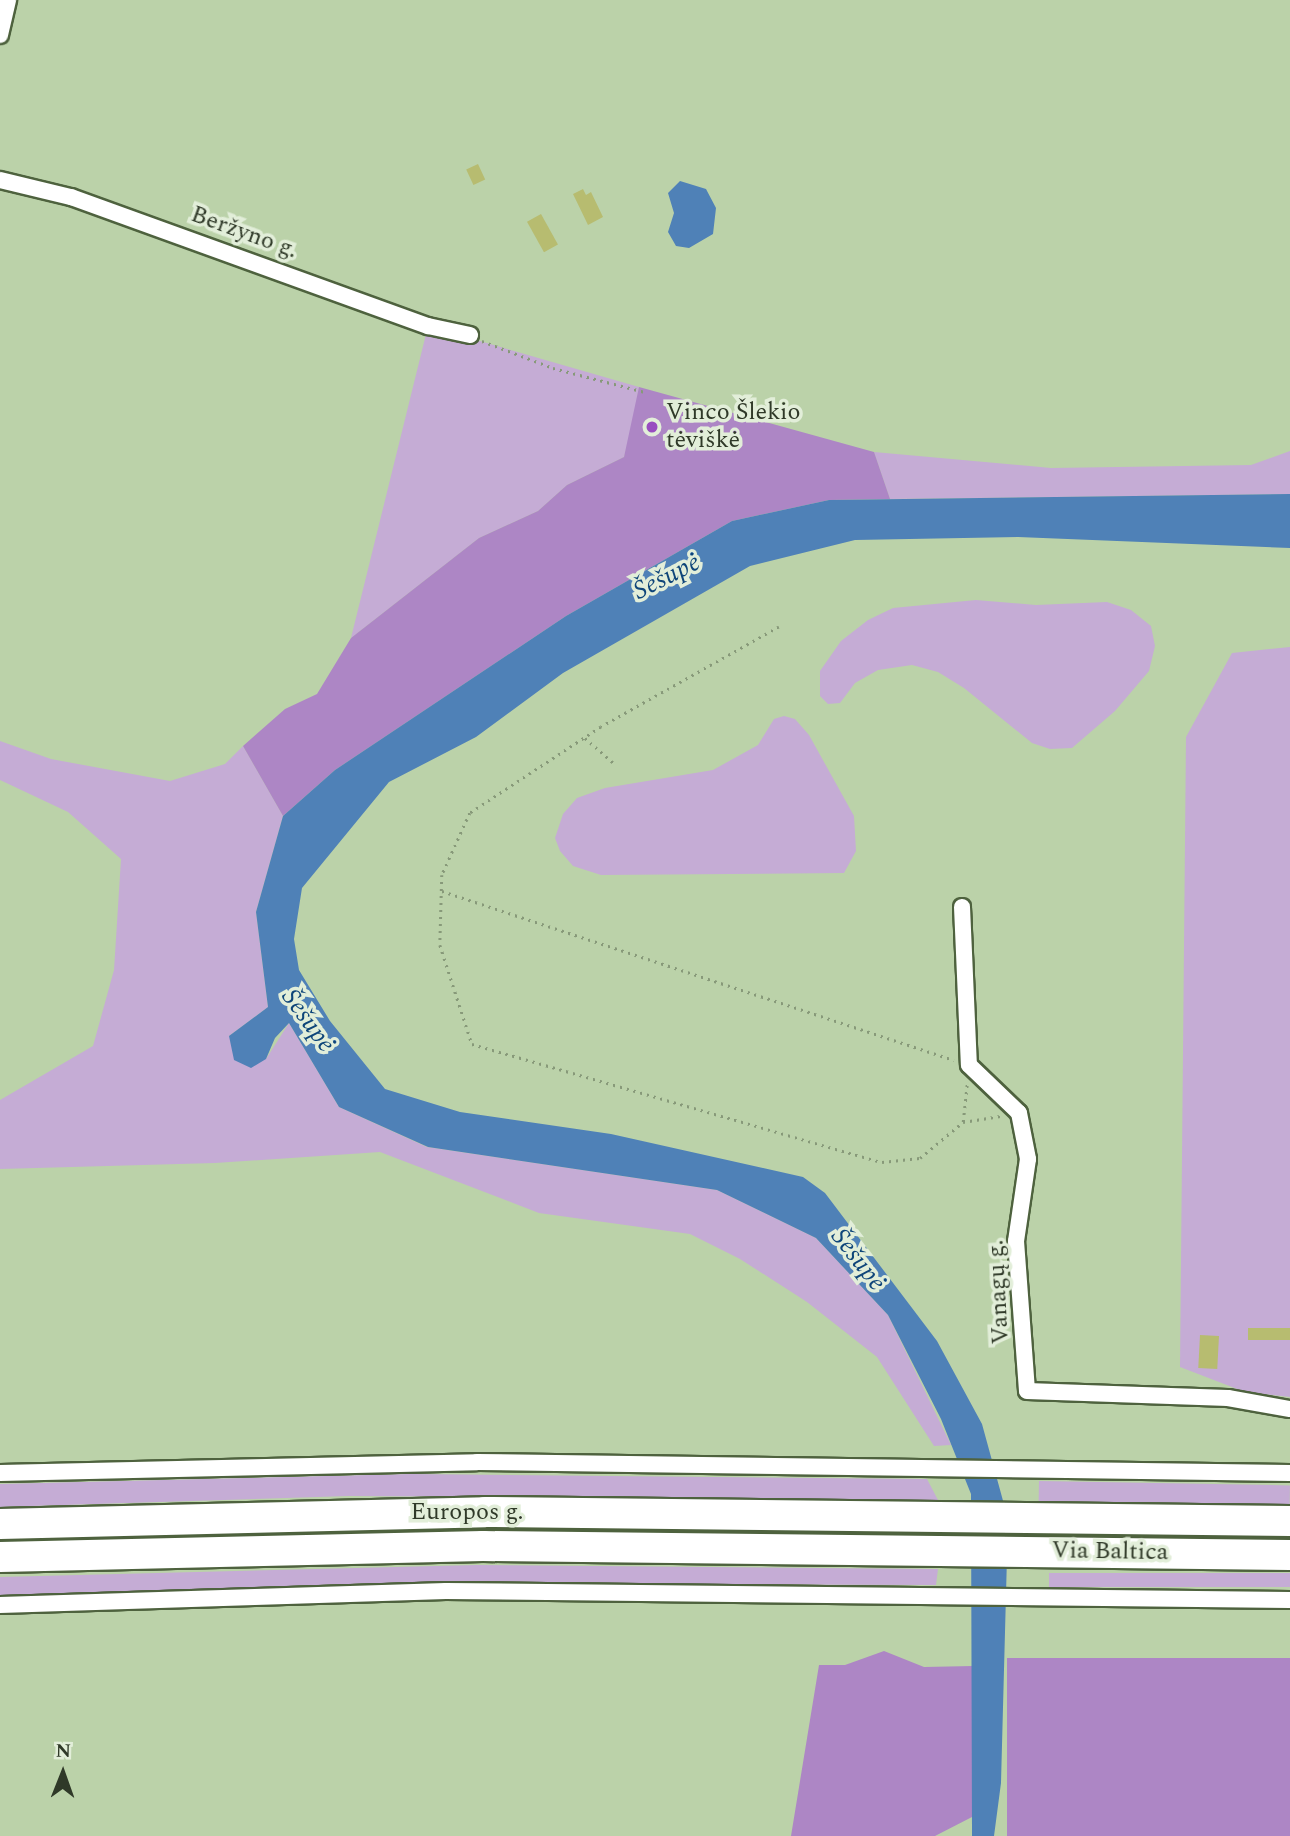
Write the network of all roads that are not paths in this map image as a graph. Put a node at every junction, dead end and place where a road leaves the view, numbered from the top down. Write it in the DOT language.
graph roads {
  1 [pos="8,0"];
  2 [pos="0,35"];
  3 [pos="0,180"];
  4 [pos="470,335"];
  5 [pos="962,907"];
  6 [pos="1290,1409"];
  7 [pos="0,1473"];
  8 [pos="1290,1473"];
  9 [pos="933,1517"];
  10 [pos="1290,1521"];
  11 [pos="0,1524"];
  12 [pos="930,1550"];
  13 [pos="1290,1555"];
  14 [pos="0,1557"];
  15 [pos="1290,1600"];
  16 [pos="0,1605"];
  1 -- 2 [label="street"];
  3 -- 4 [label="street, Beržyno g."];
  5 -- 6 [label="street, Vanagų g."];
  7 -- 8 [label="street"];
  9 -- 10 [label="highway, Via Baltica"];
  9 -- 11 [label="highway, Europos g."];
  12 -- 13 [label="highway, Via Baltica"];
  12 -- 14 [label="highway, Europos g."];
  15 -- 16 [label="street"];
}
